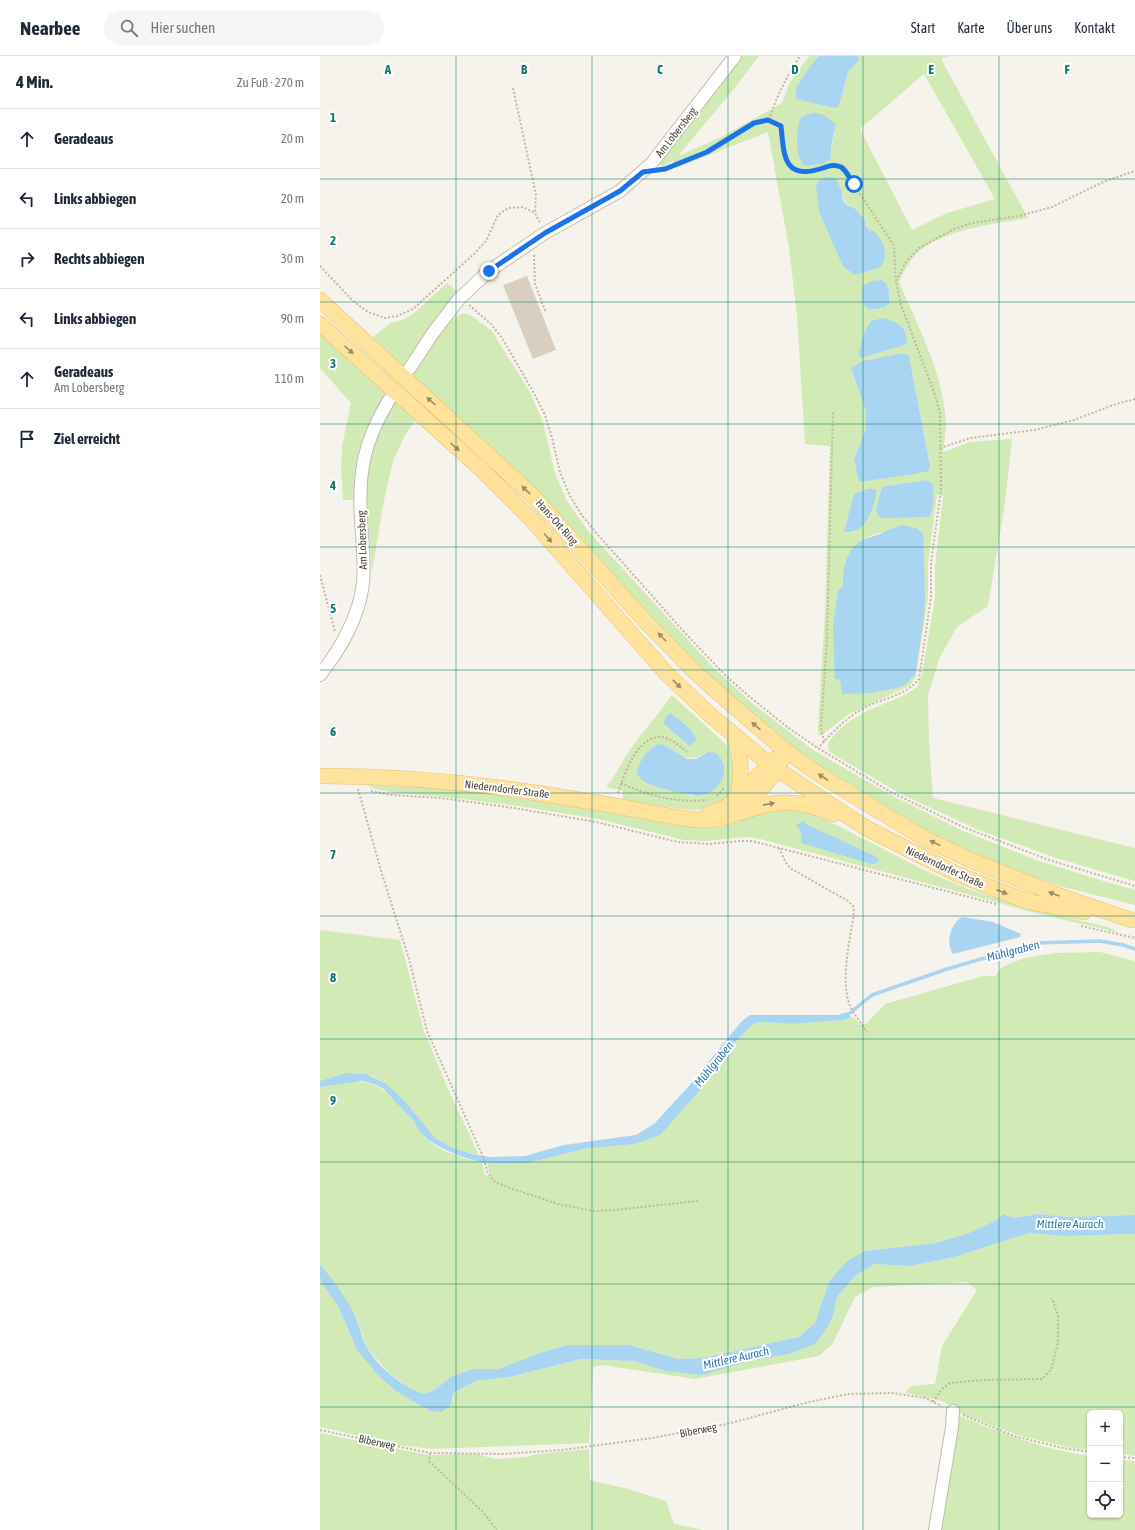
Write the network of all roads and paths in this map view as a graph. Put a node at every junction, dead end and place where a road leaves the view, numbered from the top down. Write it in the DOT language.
graph roads {
  1 [pos="735,56"];
  2 [pos="800,56"];
  3 [pos="514,88"];
  4 [pos="768,120"];
  5 [pos="1135,171"];
  6 [pos="643,172"];
  7 [pos="535,213"];
  8 [pos="545,233"];
  9 [pos="530,242"];
  10 [pos="320,266"];
  11 [pos="896,282"];
  12 [pos="459,299"];
  13 [pos="320,300"];
  14 [pos="546,313"];
  15 [pos="320,324"];
  16 [pos="410,368"];
  17 [pos="1135,399"];
  18 [pos="389,400"];
  19 [pos="833,411"];
  20 [pos="940,448"];
  21 [pos="320,575"];
  22 [pos="339,649"];
  23 [pos="320,675"];
  24 [pos="733,734"];
  25 [pos="824,742"];
  26 [pos="818,748"];
  27 [pos="786,751"];
  28 [pos="687,752"];
  29 [pos="773,767"];
  30 [pos="320,776"];
  31 [pos="621,783"];
  32 [pos="724,788"];
  33 [pos="352,789"];
  34 [pos="358,789"];
  35 [pos="363,790"];
  36 [pos="367,790"];
  37 [pos="738,797"];
  38 [pos="613,806"];
  39 [pos="732,816"];
  40 [pos="692,819"];
  41 [pos="866,828"];
  42 [pos="779,848"];
  43 [pos="1135,886"];
  44 [pos="998,905"];
  45 [pos="1133,920"];
  46 [pos="1074,924"];
  47 [pos="1135,938"];
  48 [pos="867,1032"];
  49 [pos="698,1201"];
  50 [pos="1052,1298"];
  51 [pos="933,1402"];
  52 [pos="953,1411"];
  53 [pos="320,1430"];
  54 [pos="1087,1452"];
  55 [pos="430,1453"];
  56 [pos="1123,1457"];
  57 [pos="1135,1458"];
  58 [pos="497,1530"];
  59 [pos="935,1530"];
  1 -- 6 [label="street, Am Lobersberg"];
  2 -- 4 [label="path"];
  3 -- 7 [label="path"];
  4 -- 6 [label="path"];
  4 -- 11 [label="path"];
  5 -- 11 [label="path"];
  6 -- 8 [label="street, Am Lobersberg"];
  7 -- 8 [label="path"];
  7 -- 10 [label="path"];
  8 -- 9 [label="street, Am Lobersberg"];
  9 -- 12 [label="street, Am Lobersberg"];
  9 -- 14 [label="path"];
  11 -- 20 [label="path"];
  12 -- 16 [label="street, Am Lobersberg"];
  12 -- 26 [label="path"];
  27 -- 13 [label="main road, Hans-Ort-Ring, one-way"];
  15 -- 24 [label="main road, Hans-Ort-Ring, one-way"];
  17 -- 20 [label="path"];
  18 -- 22 [label="street, Am Lobersberg"];
  19 -- 25 [label="path"];
  20 -- 25 [label="path"];
  21 -- 22 [label="path"];
  22 -- 23 [label="street, Am Lobersberg"];
  24 -- 29 [label="main road, Hans-Ort-Ring"];
  24 -- 37 [label="main road"];
  25 -- 26 [label="path"];
  26 -- 43 [label="path"];
  27 -- 29 [label="main road, Niederndorfer Straße"];
  45 -- 27 [label="main road, Niederndorfer Straße, one-way"];
  28 -- 31 [label="path"];
  29 -- 37 [label="main road, Niederndorfer Straße"];
  29 -- 39 [label="main road, Niederndorfer Straße"];
  29 -- 41 [label="main road, Niederndorfer Straße"];
  30 -- 38 [label="main road, Niederndorfer Straße"];
  31 -- 32 [label="path"];
  31 -- 38 [label="path"];
  33 -- 34 [label="path"];
  34 -- 35 [label="path"];
  34 -- 49 [label="path"];
  36 -- 42 [label="path"];
  37 -- 40 [label="main road, Niederndorfer Straße"];
  38 -- 40 [label="main road, Niederndorfer Straße"];
  39 -- 40 [label="main road, Niederndorfer Straße"];
  39 -- 41 [label="main road, one-way"];
  41 -- 45 [label="main road, Niederndorfer Straße, one-way"];
  42 -- 44 [label="path"];
  42 -- 48 [label="path"];
  46 -- 47 [label="path"];
  50 -- 51 [label="path"];
  51 -- 52 [label="path, Biberweg"];
  51 -- 55 [label="path, Biberweg"];
  52 -- 54 [label="path, Biberweg"];
  52 -- 59 [label="street"];
  53 -- 55 [label="path, Biberweg"];
  55 -- 58 [label="path"];
  56 -- 57 [label="path"];
}
